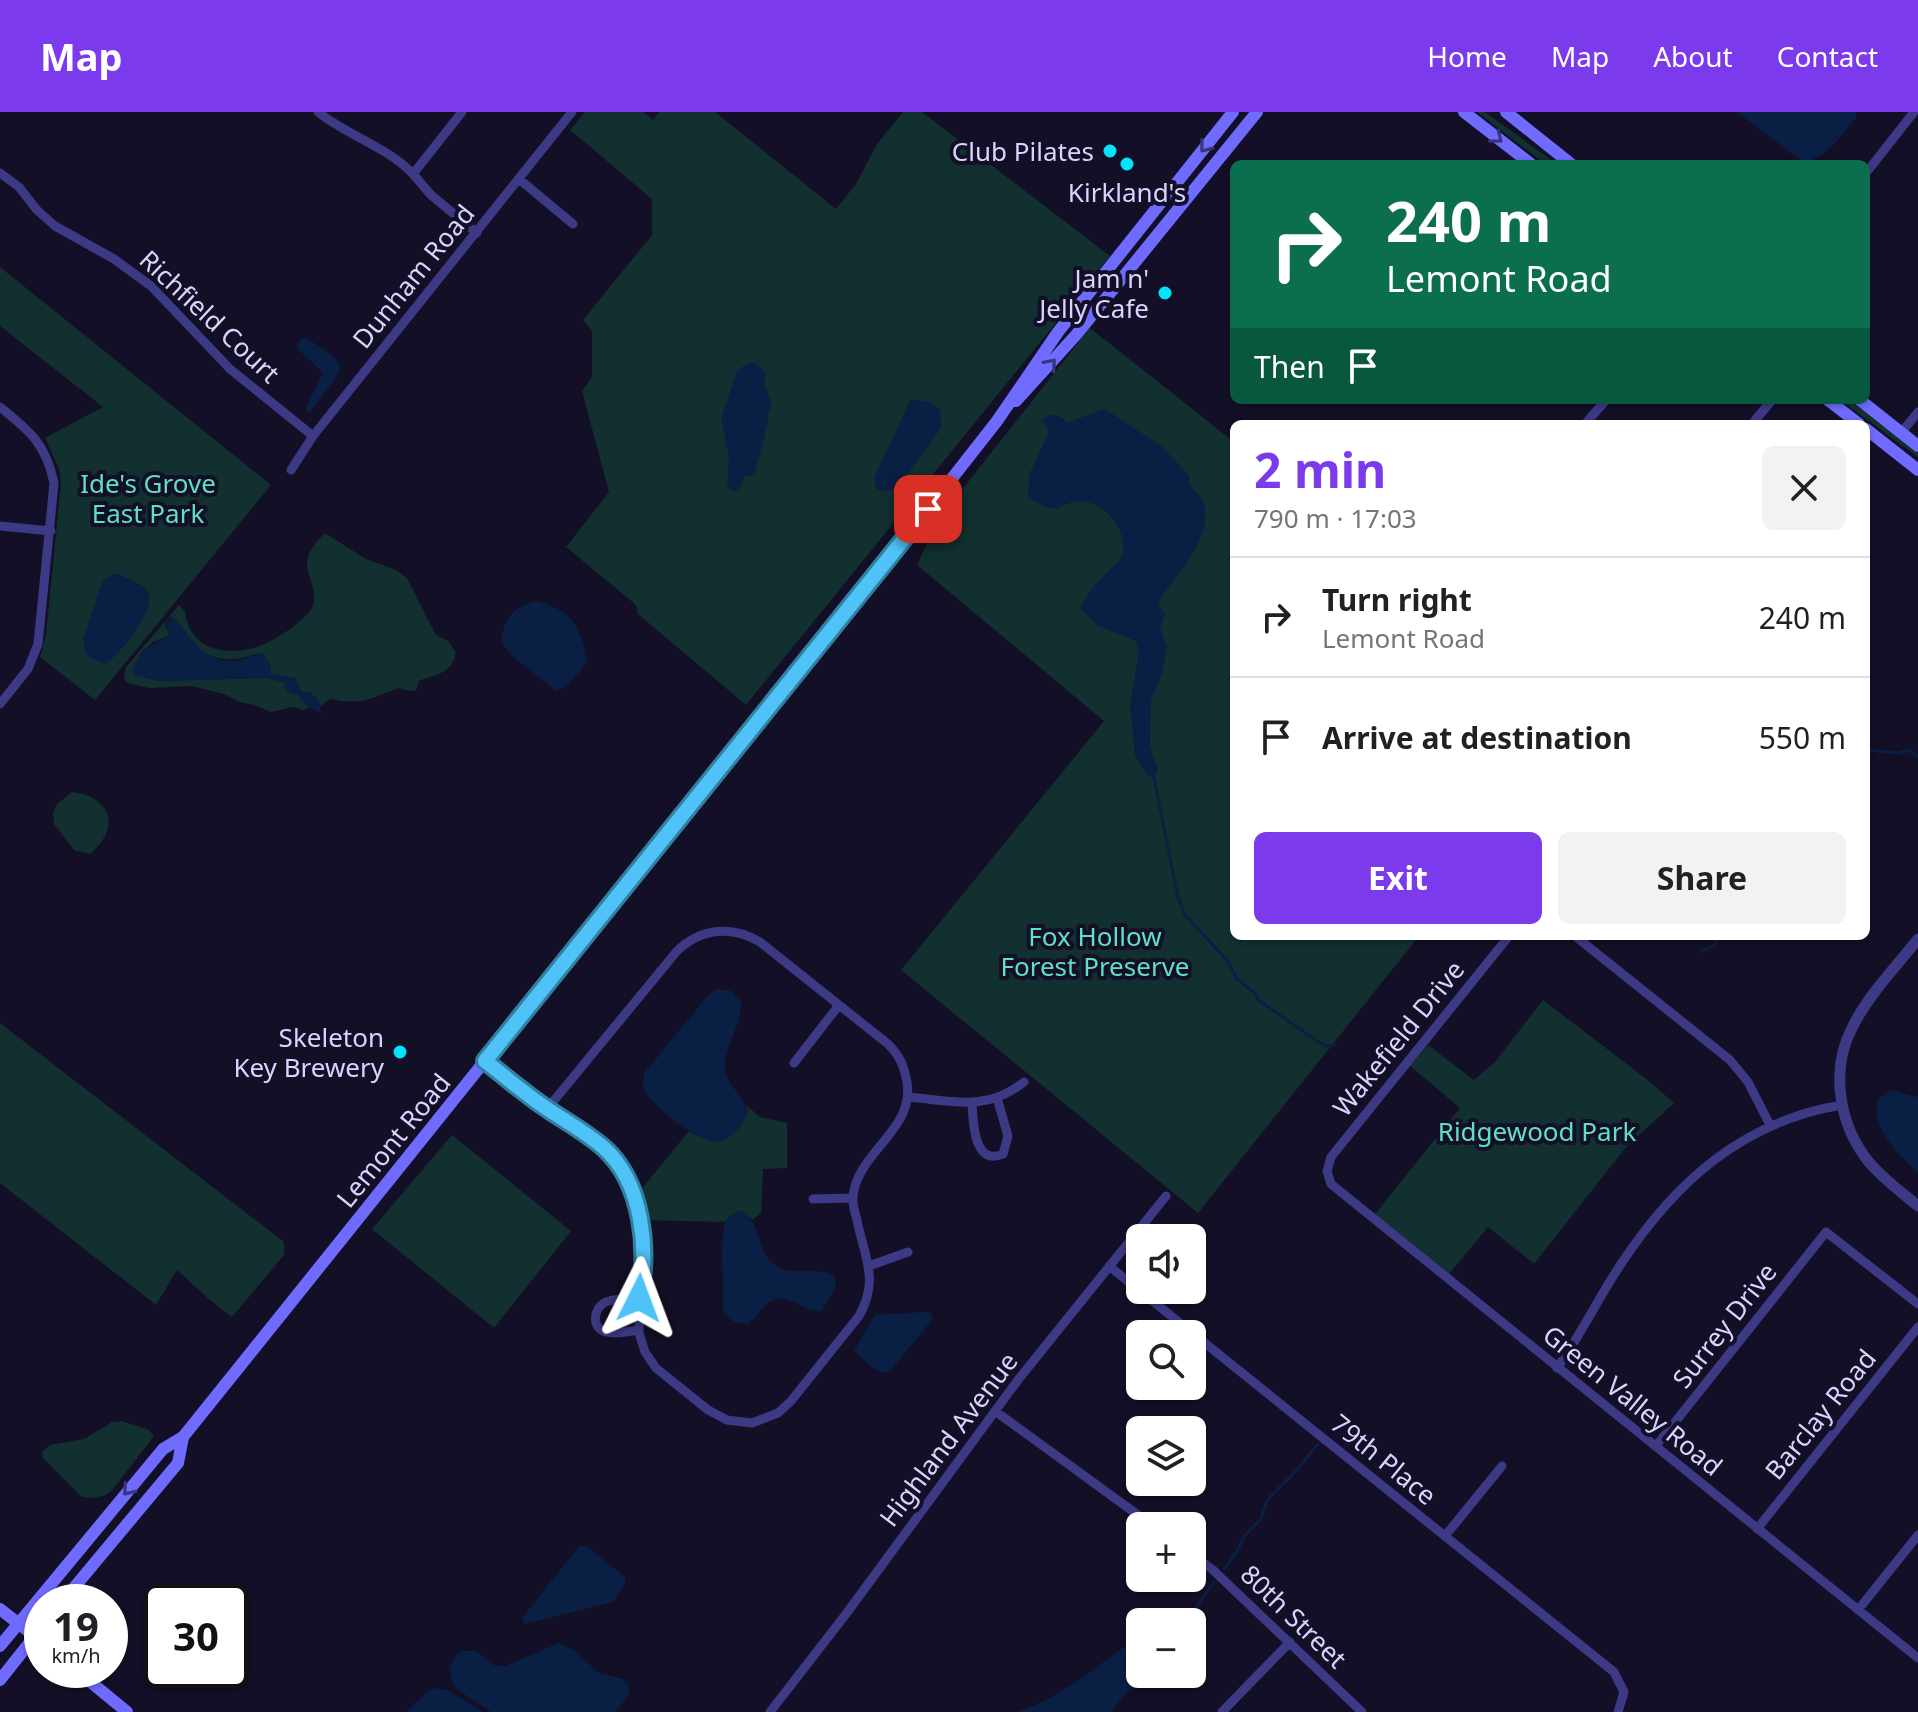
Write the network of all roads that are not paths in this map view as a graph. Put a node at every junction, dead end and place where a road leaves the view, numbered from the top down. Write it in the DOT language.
graph roads {
  1 [pos="318,112"];
  2 [pos="462,112"];
  3 [pos="572,112"];
  4 [pos="1233,112"];
  5 [pos="1257,112"];
  6 [pos="1464,112"];
  7 [pos="1506,112"];
  8 [pos="1914,112"];
  9 [pos="1526,160"];
  10 [pos="1566,160"];
  11 [pos="1870,168"];
  12 [pos="0,173"];
  13 [pos="413,174"];
  14 [pos="519,179"];
  15 [pos="573,224"];
  16 [pos="477,233"];
  17 [pos="1602,404"];
  18 [pos="1769,404"];
  19 [pos="1833,404"];
  20 [pos="1865,404"];
  21 [pos="0,407"];
  22 [pos="1918,412"];
  23 [pos="1588,420"];
  24 [pos="1755,420"];
  25 [pos="1854,420"];
  26 [pos="997,421"];
  27 [pos="1870,432"];
  28 [pos="1901,433"];
  29 [pos="313,436"];
  30 [pos="1918,446"];
  31 [pos="291,470"];
  32 [pos="1918,470"];
  33 [pos="0,526"];
  34 [pos="51,531"];
  35 [pos="1,701"];
  36 [pos="1918,939"];
  37 [pos="1506,940"];
  38 [pos="1580,940"];
  39 [pos="839,1005"];
  40 [pos="485,1061"];
  41 [pos="794,1063"];
  42 [pos="1024,1082"];
  43 [pos="909,1097"];
  44 [pos="997,1098"];
  45 [pos="972,1103"];
  46 [pos="1842,1105"];
  47 [pos="547,1109"];
  48 [pos="1770,1125"];
  49 [pos="1327,1171"];
  50 [pos="1166,1196"];
  51 [pos="852,1198"];
  52 [pos="813,1199"];
  53 [pos="1918,1206"];
  54 [pos="908,1252"];
  55 [pos="869,1266"];
  56 [pos="1109,1266"];
  57 [pos="639,1298"];
  58 [pos="1918,1304"];
  59 [pos="1918,1327"];
  60 [pos="639,1330"];
  61 [pos="1557,1368"];
  62 [pos="995,1411"];
  63 [pos="183,1437"];
  64 [pos="1656,1446"];
  65 [pos="1502,1466"];
  66 [pos="1134,1512"];
  67 [pos="1757,1529"];
  68 [pos="1918,1535"];
  69 [pos="1445,1536"];
  70 [pos="1206,1565"];
  71 [pos="77,1584"];
  72 [pos="0,1609"];
  73 [pos="1858,1610"];
  74 [pos="18,1624"];
  75 [pos="24,1627"];
  76 [pos="1290,1642"];
  77 [pos="0,1646"];
  78 [pos="24,1652"];
  79 [pos="1918,1658"];
  80 [pos="0,1680"];
  81 [pos="98,1688"];
  82 [pos="127,1712"];
  83 [pos="770,1712"];
  84 [pos="1222,1712"];
  85 [pos="1362,1712"];
  86 [pos="1618,1712"];
  1 -- 13 [label="street"];
  2 -- 13 [label="street"];
  3 -- 14 [label="street, Dunham Road"];
  4 -- 26 [label="main road, Lemont Road, one-way"];
  26 -- 5 [label="main road, Lemont Road, one-way"];
  6 -- 9 [label="main road, one-way"];
  7 -- 10 [label="main road"];
  8 -- 11 [label="street"];
  12 -- 29 [label="street, Richfield Court"];
  13 -- 16 [label="street"];
  14 -- 15 [label="street"];
  14 -- 16 [label="street, Dunham Road"];
  16 -- 29 [label="street, Dunham Road"];
  17 -- 23 [label="street"];
  18 -- 24 [label="street"];
  19 -- 25 [label="main road"];
  20 -- 28 [label="main road"];
  21 -- 34 [label="street"];
  22 -- 28 [label="street"];
  26 -- 40 [label="main road, Lemont Road"];
  27 -- 32 [label="main road"];
  28 -- 30 [label="main road"];
  29 -- 31 [label="street, Dunham Road"];
  33 -- 34 [label="street"];
  34 -- 35 [label="street"];
  36 -- 46 [label="street"];
  37 -- 49 [label="street, Wakefield Drive"];
  38 -- 48 [label="street"];
  39 -- 41 [label="street"];
  39 -- 43 [label="street"];
  39 -- 47 [label="street"];
  40 -- 47 [label="street"];
  40 -- 63 [label="main road, Lemont Road"];
  42 -- 44 [label="street"];
  43 -- 45 [label="street"];
  43 -- 51 [label="street"];
  44 -- 45 [label="street"];
  44 -- 45 [label="street"];
  46 -- 48 [label="street"];
  46 -- 53 [label="street"];
  47 -- 57 [label="street"];
  48 -- 61 [label="street"];
  49 -- 61 [label="street, Green Valley Road"];
  50 -- 56 [label="street, Highland Avenue"];
  51 -- 52 [label="street"];
  51 -- 55 [label="street"];
  54 -- 55 [label="street"];
  55 -- 60 [label="street"];
  56 -- 62 [label="street, Highland Avenue"];
  56 -- 69 [label="street, 79th Place"];
  57 -- 60 [label="street"];
  57 -- 60 [label="street"];
  58 -- 64 [label="street, Surrey Drive"];
  59 -- 67 [label="street, Barclay Road"];
  61 -- 64 [label="street, Green Valley Road"];
  62 -- 66 [label="street"];
  62 -- 83 [label="street, Highland Avenue"];
  63 -- 71 [label="main road, Lemont Road"];
  63 -- 74 [label="main road, Lemont Road, one-way"];
  64 -- 67 [label="street, Green Valley Road"];
  65 -- 69 [label="street"];
  67 -- 73 [label="street, Green Valley Road"];
  68 -- 73 [label="street"];
  69 -- 86 [label="street, 79th Place"];
  70 -- 76 [label="street, 80th Street"];
  72 -- 74 [label="main road"];
  73 -- 79 [label="street, Green Valley Road"];
  74 -- 75 [label="main road"];
  74 -- 77 [label="main road, Lemont Road"];
  76 -- 84 [label="street"];
  76 -- 85 [label="street, 80th Street"];
  78 -- 80 [label="main road"];
  81 -- 82 [label="main road"];
}
